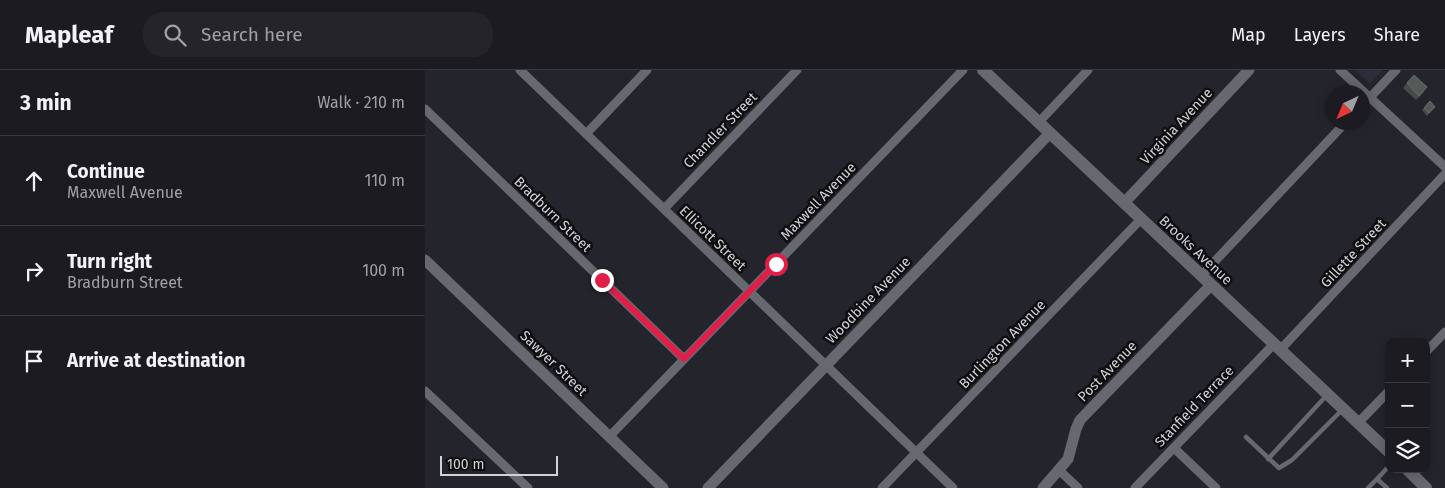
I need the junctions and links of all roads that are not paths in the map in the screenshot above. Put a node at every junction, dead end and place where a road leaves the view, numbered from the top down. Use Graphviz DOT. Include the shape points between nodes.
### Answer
graph roads {
  1 [pos="520,70"];
  2 [pos="647,70"];
  3 [pos="797,70"];
  4 [pos="963,70"];
  5 [pos="983,70"];
  6 [pos="1088,70"];
  7 [pos="1249,70"];
  8 [pos="1340,70"];
  9 [pos="1395,70"];
  10 [pos="1356,85"];
  11 [pos="1370,97"];
  12 [pos="1370,99"];
  13 [pos="425,109"];
  14 [pos="1039,122"];
  15 [pos="1338,130"];
  16 [pos="1050,133"];
  17 [pos="586,134"];
  18 [pos="1445,167"];
  19 [pos="1445,174"];
  20 [pos="1124,203"];
  21 [pos="663,209"];
  22 [pos="1141,219"];
  23 [pos="425,260"];
  24 [pos="1201,276"];
  25 [pos="1211,285"];
  26 [pos="749,292"];
  27 [pos="1445,332"];
  28 [pos="1277,347"];
  29 [pos="1430,348"];
  30 [pos="684,359"];
  31 [pos="826,366"];
  32 [pos="425,390"];
  33 [pos="1328,395"];
  34 [pos="1385,395"];
  35 [pos="1343,409"];
  36 [pos="1358,423"];
  37 [pos="609,437"];
  38 [pos="1246,437"];
  39 [pos="1174,448"];
  40 [pos="1385,448"];
  41 [pos="916,453"];
  42 [pos="1268,459"];
  43 [pos="1385,470"];
  44 [pos="1060,471"];
  45 [pos="1411,473"];
  46 [pos="1377,479"];
  47 [pos="528,488"];
  48 [pos="663,488"];
  49 [pos="708,488"];
  50 [pos="882,488"];
  51 [pos="953,488"];
  52 [pos="1043,488"];
  53 [pos="1078,488"];
  54 [pos="1135,488"];
  55 [pos="1216,488"];
  56 [pos="1368,488"];
  57 [pos="1387,488"];
  58 [pos="1426,488"];
  1 -- 17 [label="street, Ellicott Street"];
  2 -- 17 [label="street"];
  3 -- 21 [label="street, Chandler Street"];
  4 -- 26 [label="street, Maxwell Avenue"];
  5 -- 14 [label="main road, Brooks Avenue"];
  6 -- 14 [label="street"];
  7 -- 20 [label="street, Virginia Avenue"];
  8 -- 10 [label="street"];
  9 -- 11 [label="street"];
  12 -- 18 [label="street"];
  13 -- 30 [label="street, Bradburn Street"];
  14 -- 16 [label="main road, Brooks Avenue"];
  15 -- 24 [label="street"];
  16 -- 20 [label="main road, Brooks Avenue"];
  16 -- 31 [label="street, Woodbine Avenue"];
  17 -- 21 [label="street, Ellicott Street"];
  19 -- 28 [label="street, Gillette Street"];
  20 -- 22 [label="main road, Brooks Avenue"];
  21 -- 26 [label="street, Ellicott Street"];
  22 -- 24 [label="main road, Brooks Avenue"];
  22 -- 41 [label="street, Burlington Avenue"];
  23 -- 37 [label="street, Sawyer Street"];
  24 -- 25 [label="main road, Brooks Avenue"];
  25 -- 28 [label="main road, Brooks Avenue"];
  25 -- 44 [label="street, Post Avenue" via="1081,420 1075,429 1068,459"];
  26 -- 30 [label="street, Maxwell Avenue"];
  26 -- 31 [label="street, Ellicott Street"];
  27 -- 29 [label="street"];
  28 -- 33 [label="main road, Brooks Avenue"];
  28 -- 39 [label="street, Stanfield Terrace"];
  30 -- 37 [label="street, Maxwell Avenue"];
  31 -- 41 [label="street, Ellicott Street"];
  31 -- 49 [label="street, Woodbine Avenue"];
  32 -- 47 [label="street"];
  33 -- 35 [label="main road, Brooks Avenue"];
  33 -- 42 [label="lane"];
  34 -- 36 [label="street"];
  35 -- 36 [label="main road, Brooks Avenue"];
  35 -- 42 [label="lane" via="1292,460 1279,468"];
  36 -- 40 [label="main road, Brooks Avenue"];
  37 -- 48 [label="street, Sawyer Street"];
  38 -- 42 [label="lane"];
  39 -- 54 [label="street, Stanfield Terrace"];
  39 -- 55 [label="street"];
  41 -- 50 [label="street, Burlington Avenue"];
  41 -- 51 [label="street, Ellicott Street"];
  43 -- 46 [label="lane"];
  44 -- 52 [label="street, Post Avenue"];
  44 -- 53 [label="street"];
  45 -- 58 [label="main road"];
  46 -- 56 [label="lane"];
  46 -- 57 [label="lane"];
}
